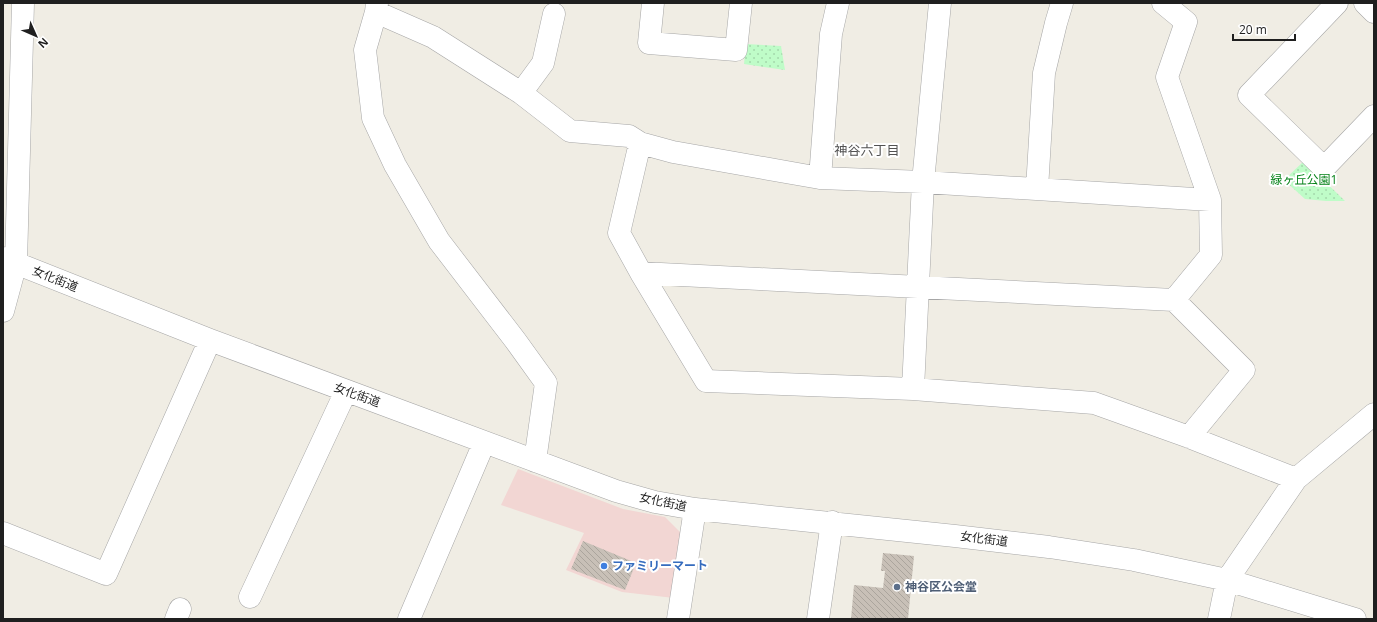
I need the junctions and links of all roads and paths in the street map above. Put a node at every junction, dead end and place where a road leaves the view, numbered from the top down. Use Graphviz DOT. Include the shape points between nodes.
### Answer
graph roads {
  1 [pos="653,3"];
  2 [pos="741,3"];
  3 [pos="838,3"];
  4 [pos="940,3"];
  5 [pos="1062,3"];
  6 [pos="1163,3"];
  7 [pos="1337,3"];
  8 [pos="1365,3"];
  9 [pos="21,4"];
  10 [pos="377,7"];
  11 [pos="1374,12"];
  12 [pos="554,14"];
  13 [pos="521,93"];
  14 [pos="1374,116"];
  15 [pos="11,120"];
  16 [pos="640,142"];
  17 [pos="820,178"];
  18 [pos="923,182"];
  19 [pos="1036,189"];
  20 [pos="1210,200"];
  21 [pos="9,260"];
  22 [pos="641,274"];
  23 [pos="918,287"];
  24 [pos="1174,300"];
  25 [pos="3,311"];
  26 [pos="210,340"];
  27 [pos="913,389"];
  28 [pos="346,391"];
  29 [pos="1374,414"];
  30 [pos="1190,437"];
  31 [pos="484,443"];
  32 [pos="535,461"];
  33 [pos="1296,479"];
  34 [pos="695,509"];
  35 [pos="832,522"];
  36 [pos="3,533"];
  37 [pos="1227,580"];
  38 [pos="250,597"];
  39 [pos="409,619"];
  40 [pos="678,619"];
  41 [pos="818,619"];
  42 [pos="1219,619"];
  43 [pos="1355,619"];
  1 -- 2 [label="street" via="649,43 736,50"];
  3 -- 17 [label="street" via="831,34"];
  4 -- 18 [label="street"];
  5 -- 19 [label="street" via="1044,73"];
  6 -- 20 [label="street" via="1186,22 1167,77"];
  7 -- 14 [label="street" via="1249,95 1324,168"];
  8 -- 11 [label="street"];
  9 -- 15 [label="street"];
  10 -- 13 [label="street" via="434,37"];
  10 -- 32 [label="street" via="364,50 373,118 395,165 439,241 546,383"];
  12 -- 13 [label="street" via="543,63"];
  13 -- 16 [label="street" via="570,131 629,136"];
  15 -- 21 [label="street"];
  16 -- 17 [label="street" via="673,152"];
  16 -- 22 [label="street" via="619,233"];
  17 -- 18 [label="street"];
  18 -- 19 [label="street"];
  18 -- 23 [label="street"];
  19 -- 20 [label="street"];
  20 -- 24 [label="street" via="1211,256"];
  21 -- 25 [label="street"];
  21 -- 26 [label="street, 女化街道"];
  22 -- 23 [label="street"];
  22 -- 27 [label="street" via="706,381"];
  23 -- 24 [label="street"];
  23 -- 27 [label="street"];
  24 -- 30 [label="street" via="1244,370"];
  26 -- 28 [label="street, 女化街道"];
  26 -- 36 [label="street" via="106,574"];
  27 -- 30 [label="street" via="1094,403"];
  28 -- 31 [label="street, 女化街道"];
  28 -- 38 [label="street"];
  29 -- 33 [label="street"];
  30 -- 33 [label="street"];
  31 -- 32 [label="street, 女化街道"];
  31 -- 39 [label="street"];
  32 -- 34 [label="street, 女化街道" via="616,491 655,502"];
  33 -- 37 [label="street"];
  34 -- 35 [label="street, 女化街道"];
  34 -- 40 [label="street"];
  35 -- 37 [label="street, 女化街道" via="1049,547 1134,560"];
  35 -- 41 [label="street"];
  37 -- 42 [label="street"];
  37 -- 43 [label="street, 女化街道"];
}
